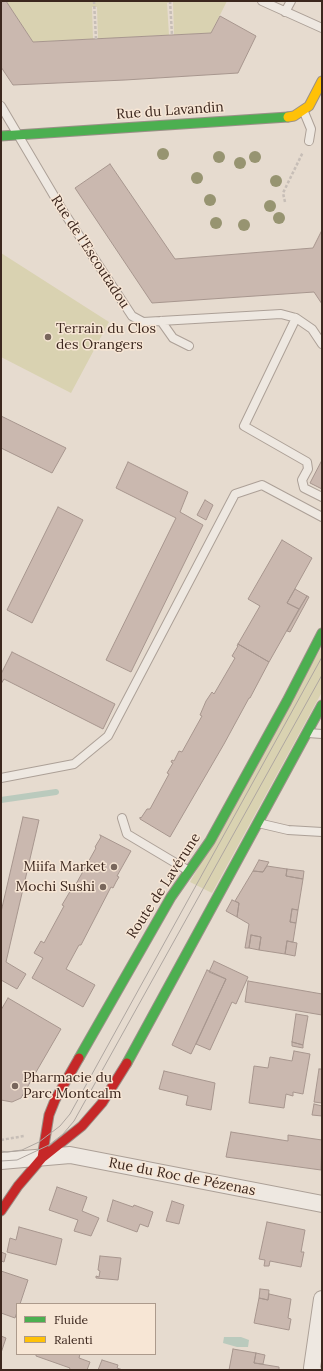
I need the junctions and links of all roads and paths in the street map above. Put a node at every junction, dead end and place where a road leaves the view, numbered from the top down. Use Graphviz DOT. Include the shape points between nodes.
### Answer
graph roads {
  1 [pos="94,1"];
  2 [pos="170,1"];
  3 [pos="262,1"];
  4 [pos="290,1"];
  5 [pos="285,12"];
  6 [pos="322,28"];
  7 [pos="172,35"];
  8 [pos="96,39"];
  9 [pos="322,81"];
  10 [pos="1,106"];
  11 [pos="304,111"];
  12 [pos="1,136"];
  13 [pos="20,136"];
  14 [pos="308,141"];
  15 [pos="285,202"];
  16 [pos="296,318"];
  17 [pos="161,321"];
  18 [pos="322,344"];
  19 [pos="189,346"];
  20 [pos="322,497"];
  21 [pos="322,517"];
  22 [pos="322,633"];
  23 [pos="322,705"];
  24 [pos="307,733"];
  25 [pos="322,734"];
  26 [pos="1,778"];
  27 [pos="122,818"];
  28 [pos="257,823"];
  29 [pos="322,832"];
  30 [pos="190,871"];
  31 [pos="42,1158"];
  32 [pos="1,1161"];
  33 [pos="322,1204"];
  34 [pos="1,1211"];
  35 [pos="322,1299"];
  36 [pos="313,1370"];
  1 -- 8 [label="path"];
  2 -- 7 [label="path"];
  3 -- 5 [label="lane"];
  4 -- 5 [label="lane"];
  5 -- 6 [label="lane"];
  9 -- 11 [label="street"];
  10 -- 13 [label="lane, Rue de l'Escoutadou"];
  11 -- 13 [label="street, Rue du Lavandin" via="281,118"];
  11 -- 14 [label="lane" via="311,129"];
  12 -- 13 [label="street, Rue du Lavandin"];
  13 -- 17 [label="lane, Rue de l'Escoutadou" via="44,180 132,316 143,322"];
  14 -- 15 [label="path" via="283,194"];
  16 -- 17 [label="lane, Rue de l'Escoutadou" via="281,314"];
  16 -- 18 [label="lane, Rue de l'Escoutadou" via="312,329"];
  16 -- 20 [label="lane" via="244,426 307,462 308,469 302,480 304,488"];
  17 -- 19 [label="lane" via="173,338"];
  21 -- 26 [label="lane" via="262,485 235,494 108,736 74,764"];
  22 -- 30 [label="street, Route de Lavérune" via="235,796"];
  23 -- 24 [label="street"];
  24 -- 25 [label="lane"];
  24 -- 28 [label="street"];
  27 -- 30 [label="lane" via="127,834"];
  28 -- 29 [label="lane" via="288,830"];
  28 -- 31 [label="street" via="218,899 106,1097 82,1126"];
  30 -- 31 [label="street, Route de Lavérune" via="146,940 55,1100 49,1115"];
  31 -- 32 [label="street, Rue du Roc de Pézenas"];
  31 -- 33 [label="street, Rue du Roc de Pézenas" via="70,1155"];
  31 -- 34 [label="street"];
  35 -- 36 [label="street"];
}
